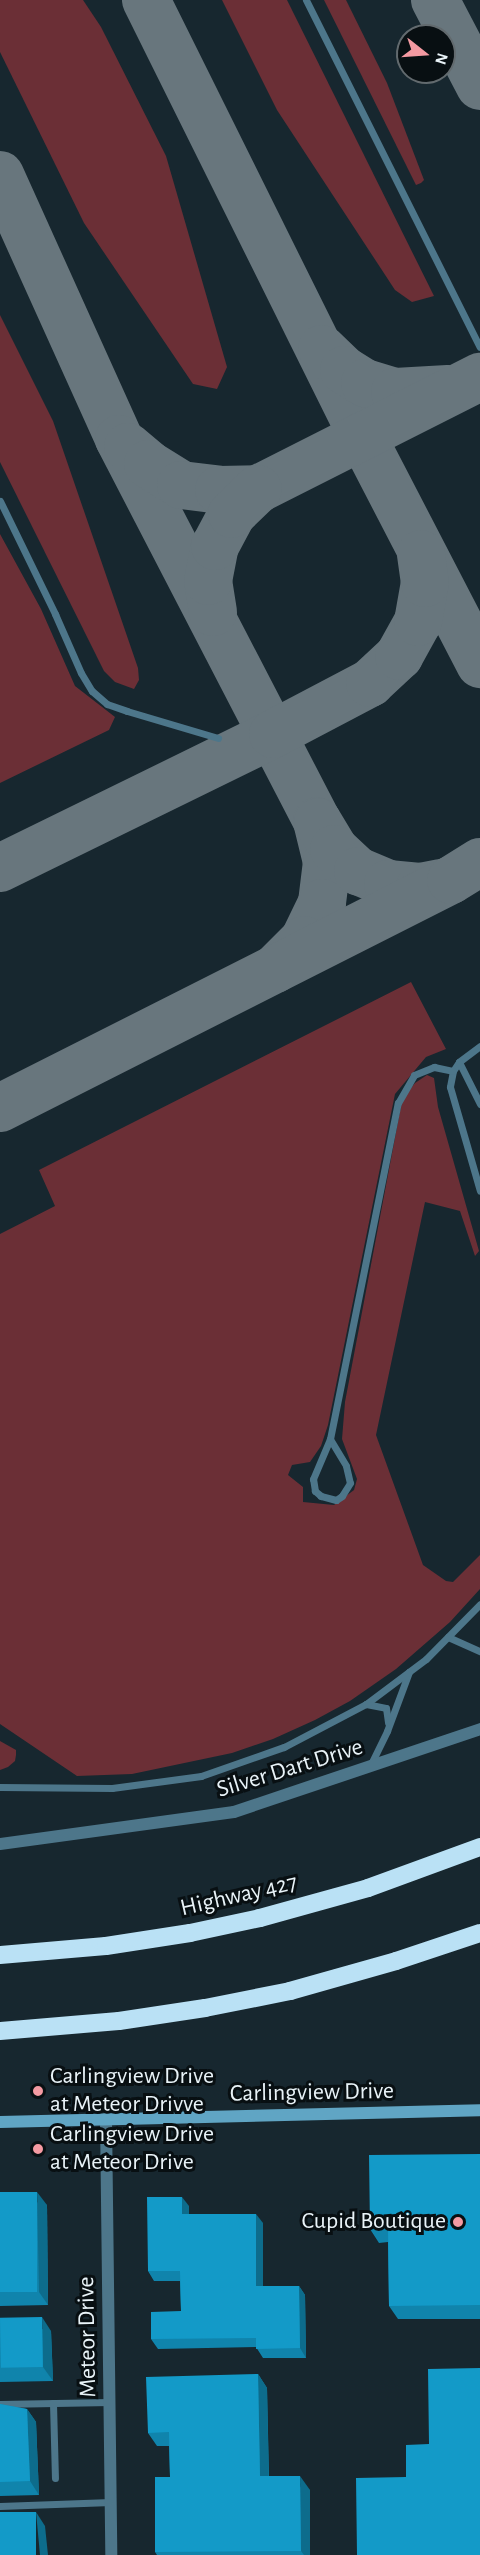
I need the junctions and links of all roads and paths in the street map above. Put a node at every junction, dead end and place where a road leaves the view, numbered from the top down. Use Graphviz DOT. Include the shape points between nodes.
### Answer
graph roads {
  1 [pos="306,0"];
  2 [pos="480,348"];
  3 [pos="0,501"];
  4 [pos="218,738"];
  5 [pos="480,1046"];
  6 [pos="459,1062"];
  7 [pos="453,1071"];
  8 [pos="480,1104"];
  9 [pos="480,1191"];
  10 [pos="330,1439"];
  11 [pos="480,1604"];
  12 [pos="448,1637"];
  13 [pos="480,1651"];
  14 [pos="409,1672"];
  15 [pos="366,1704"];
  16 [pos="480,1730"];
  17 [pos="387,1731"];
  18 [pos="370,1767"];
  19 [pos="0,1787"];
  20 [pos="0,1844"];
  21 [pos="480,1847"];
  22 [pos="480,1933"];
  23 [pos="0,1955"];
  24 [pos="0,2031"];
  25 [pos="480,2110"];
  26 [pos="106,2119"];
  27 [pos="0,2122"];
  28 [pos="110,2402"];
  29 [pos="53,2403"];
  30 [pos="0,2404"];
  31 [pos="55,2478"];
  32 [pos="111,2502"];
  33 [pos="0,2506"];
  34 [pos="111,2555"];
  1 -- 2 [label="lane"];
  3 -- 4 [label="lane" via="92,691 107,704"];
  5 -- 6 [label="lane"];
  6 -- 7 [label="lane"];
  6 -- 8 [label="lane"];
  7 -- 9 [label="lane" via="450,1087"];
  7 -- 10 [label="lane" via="435,1067 414,1075 398,1103"];
  10 -- 10 [label="lane" via="312,1485 321,1496 336,1500 350,1483 346,1466"];
  11 -- 12 [label="lane"];
  12 -- 13 [label="lane"];
  12 -- 14 [label="lane"];
  14 -- 15 [label="lane"];
  14 -- 17 [label="lane"];
  15 -- 17 [label="lane" via="386,1708"];
  15 -- 19 [label="lane" via="284,1747 201,1776 112,1788"];
  16 -- 18 [label="street, Silver Dart Drive"];
  17 -- 18 [label="lane"];
  18 -- 20 [label="street, Silver Dart Drive" via="234,1812"];
  21 -- 23 [label="highway, Highway 427" via="368,1888 260,1918 106,1946"];
  22 -- 24 [label="highway" via="290,1991 119,2021"];
  25 -- 26 [label="main road, Carlingview Drive"];
  26 -- 27 [label="main road, Carlingview Drive"];
  26 -- 28 [label="street, Meteor Drive"];
  28 -- 29 [label="lane"];
  28 -- 32 [label="street, Meteor Drive"];
  29 -- 30 [label="lane"];
  29 -- 31 [label="lane"];
  32 -- 33 [label="lane"];
  32 -- 34 [label="street, Meteor Drive"];
}
